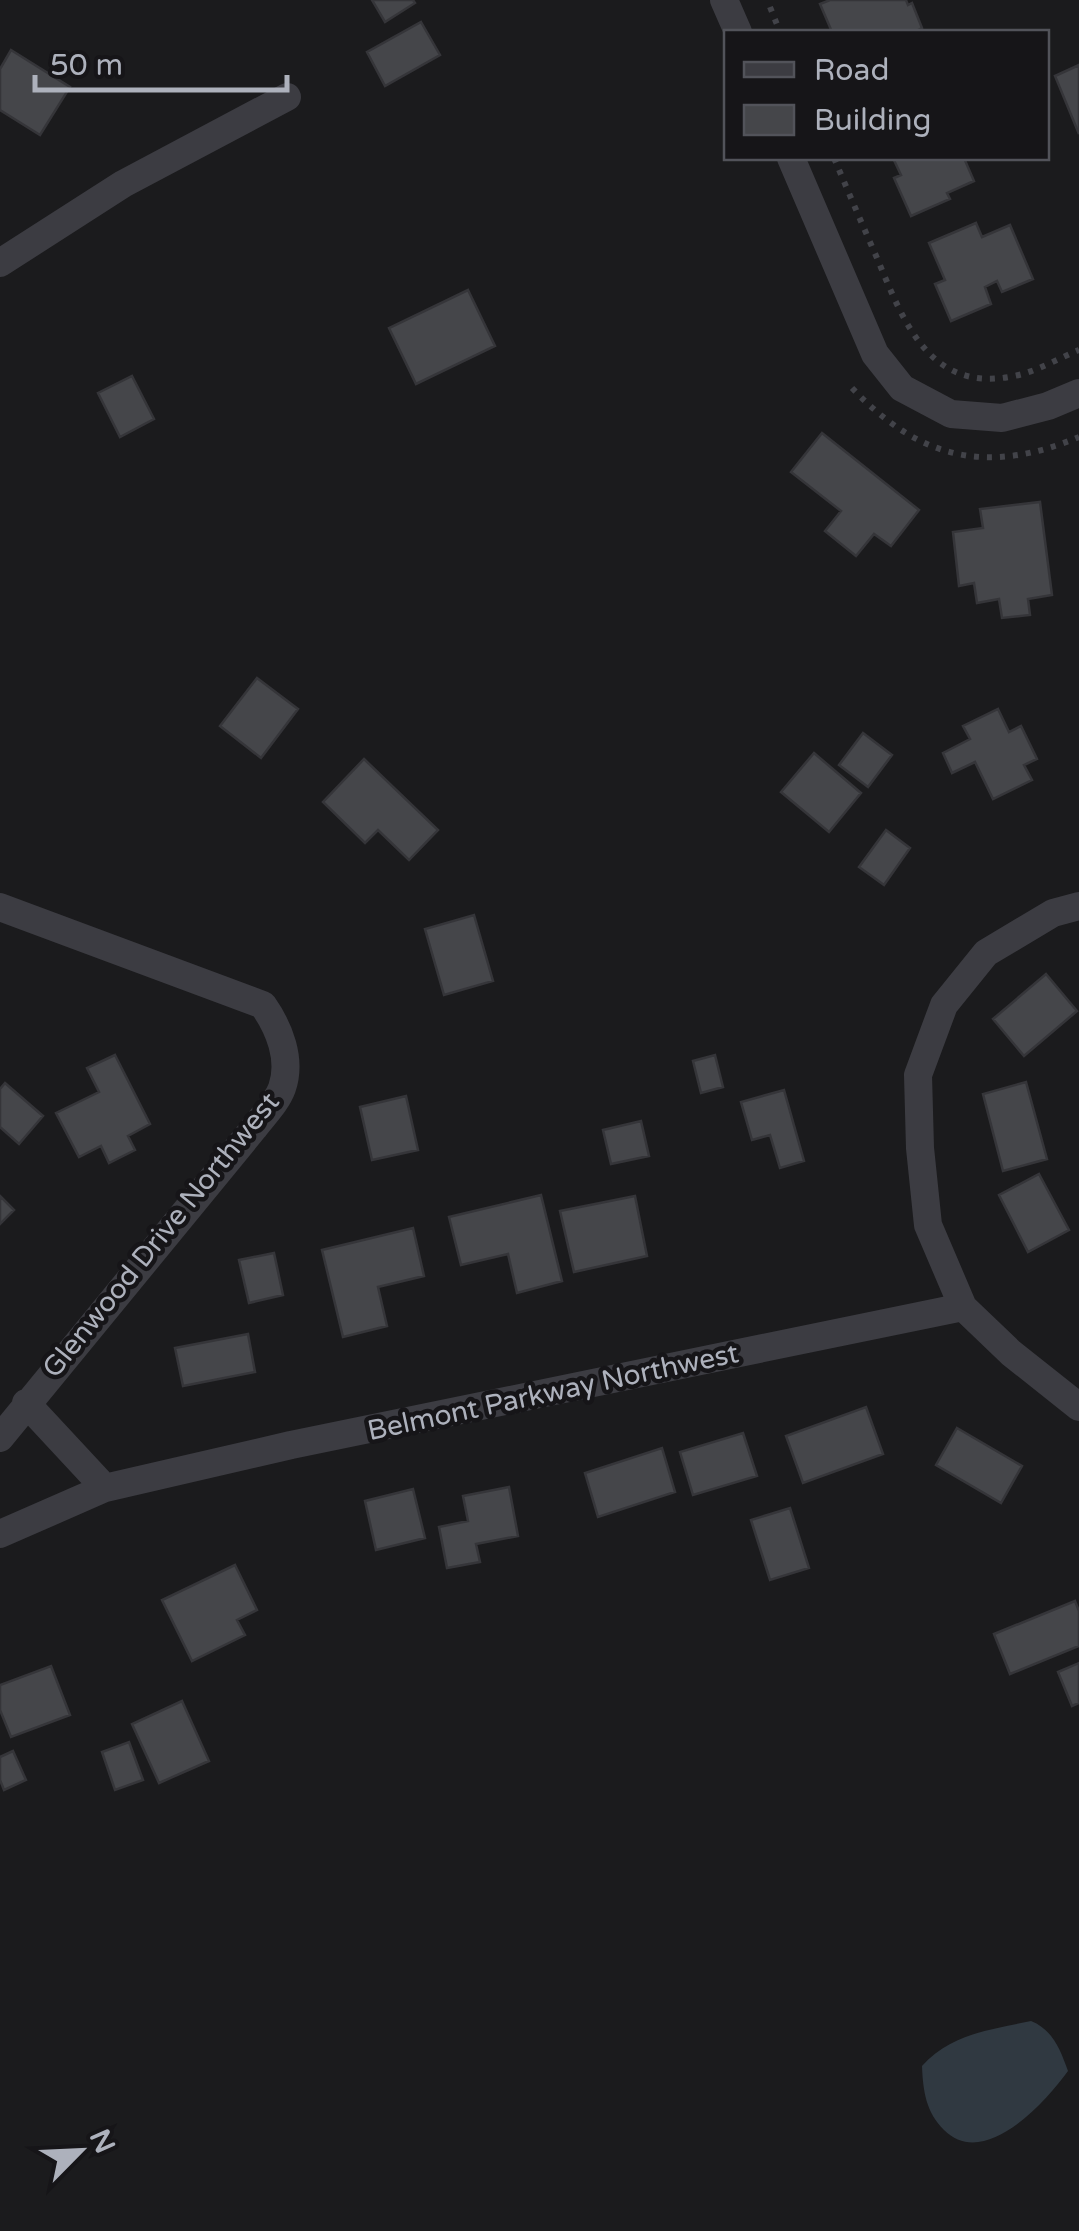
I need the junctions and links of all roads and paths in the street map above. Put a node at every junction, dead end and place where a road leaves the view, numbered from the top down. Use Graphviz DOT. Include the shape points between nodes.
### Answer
graph roads {
  1 [pos="724,0"];
  2 [pos="770,8"];
  3 [pos="737,30"];
  4 [pos="779,30"];
  5 [pos="287,97"];
  6 [pos="792,160"];
  7 [pos="835,160"];
  8 [pos="0,263"];
  9 [pos="1079,350"];
  10 [pos="1079,393"];
  11 [pos="1079,906"];
  12 [pos="0,907"];
  13 [pos="963,1307"];
  14 [pos="26,1403"];
  15 [pos="1079,1407"];
  16 [pos="0,1438"];
  17 [pos="105,1488"];
  18 [pos="0,1534"];
  1 -- 3 [label="street"];
  2 -- 4 [label="path"];
  5 -- 8 [label="street" via="122,184"];
  6 -- 10 [label="street" via="875,354 902,388 951,414 1002,418"];
  7 -- 9 [label="path" via="903,319 924,351 970,376 1014,376"];
  11 -- 13 [label="street" via="1054,913 986,954 944,1005 918,1075 928,1225"];
  12 -- 14 [label="street, Glenwood Drive Northwest" via="262,1005 279,1028 285,1061 282,1088 254,1128"];
  13 -- 15 [label="street"];
  13 -- 17 [label="street, Belmont Parkway Northwest"];
  14 -- 16 [label="street, Glenwood Drive Northwest"];
  14 -- 17 [label="street"];
  17 -- 18 [label="street, Belmont Parkway Northwest"];
}
